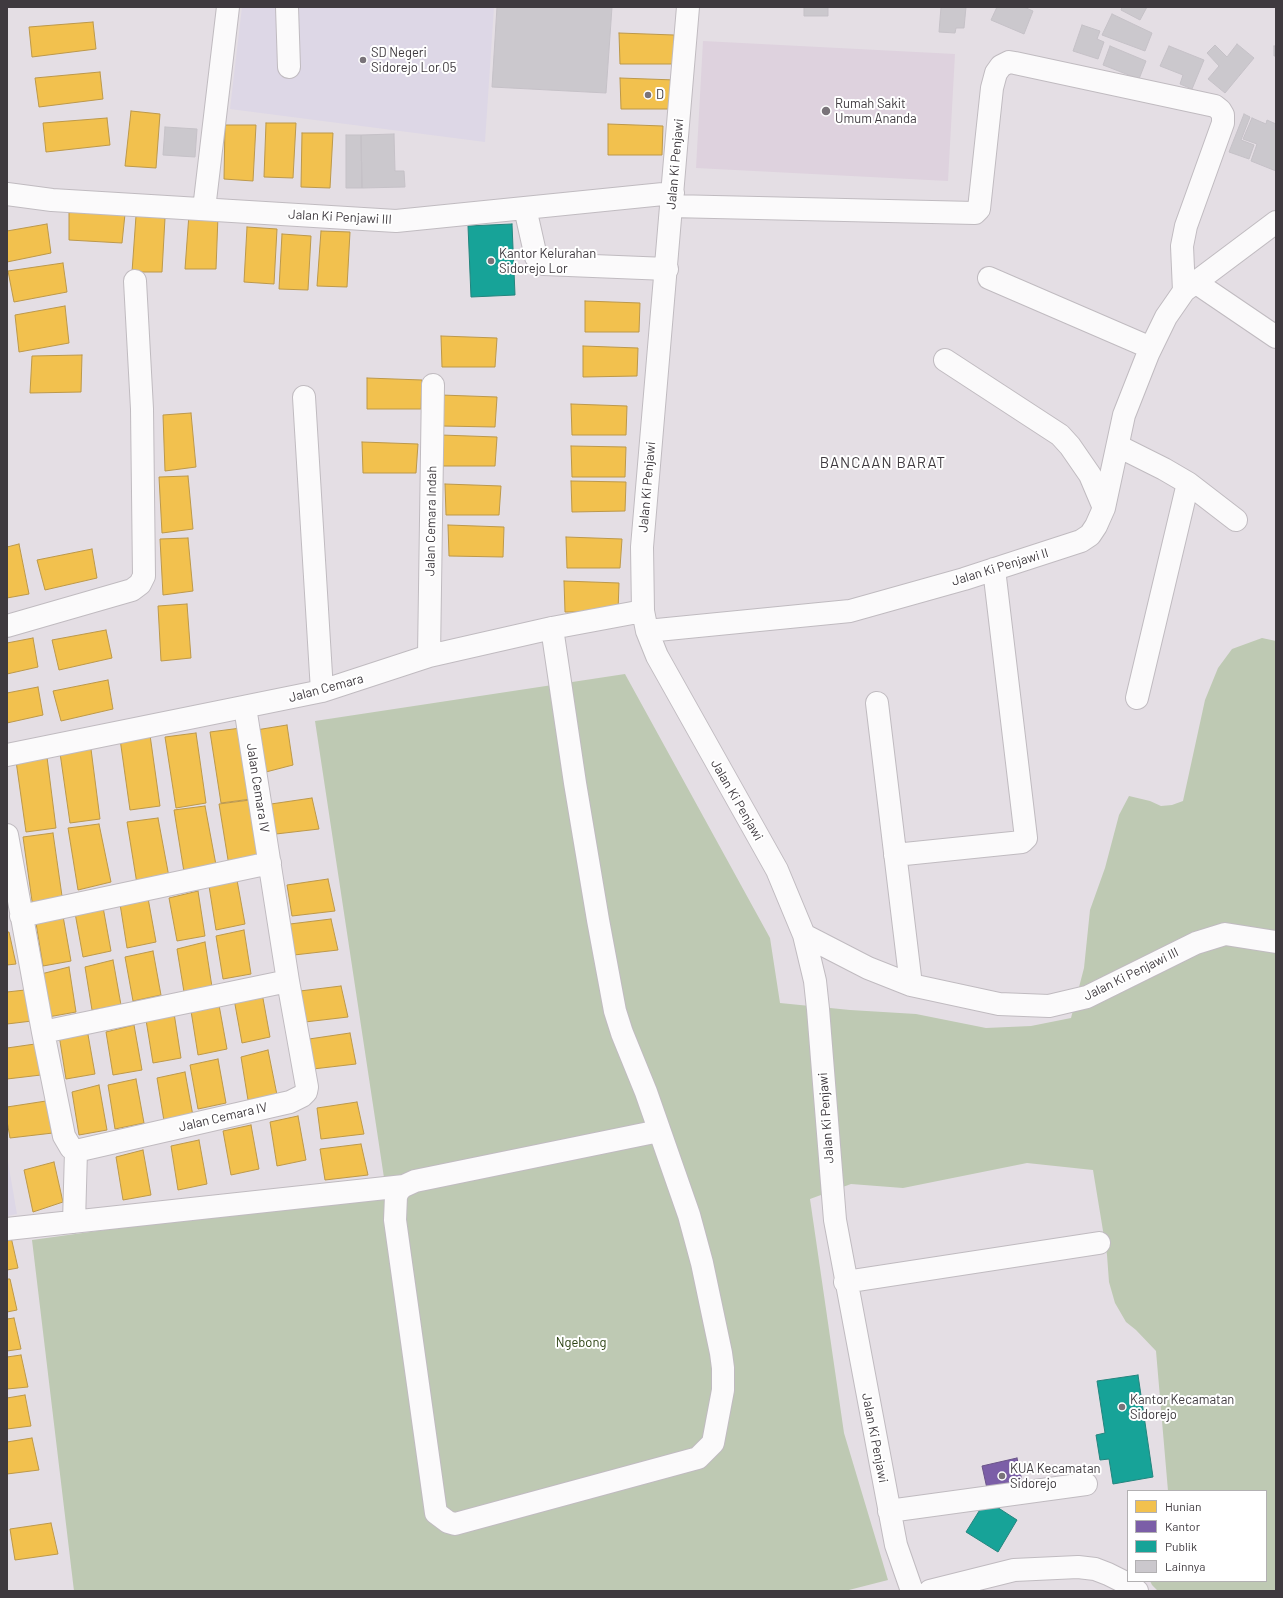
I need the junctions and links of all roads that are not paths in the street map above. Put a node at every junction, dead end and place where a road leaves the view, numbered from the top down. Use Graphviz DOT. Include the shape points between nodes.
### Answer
graph roads {
  1 [pos="228,7"];
  2 [pos="287,7"];
  3 [pos="688,7"];
  4 [pos="289,67"];
  5 [pos="7,194"];
  6 [pos="672,200"];
  7 [pos="524,208"];
  8 [pos="204,209"];
  9 [pos="1276,222"];
  10 [pos="667,269"];
  11 [pos="989,278"];
  12 [pos="135,281"];
  13 [pos="1190,287"];
  14 [pos="1276,337"];
  15 [pos="1151,348"];
  16 [pos="945,360"];
  17 [pos="433,385"];
  18 [pos="304,398"];
  19 [pos="1118,446"];
  20 [pos="1188,484"];
  21 [pos="1104,508"];
  22 [pos="1236,520"];
  23 [pos="994,569"];
  24 [pos="645,621"];
  25 [pos="7,626"];
  26 [pos="552,628"];
  27 [pos="429,656"];
  28 [pos="322,691"];
  29 [pos="1136,698"];
  30 [pos="877,703"];
  31 [pos="245,707"];
  32 [pos="7,755"];
  33 [pos="7,835"];
  34 [pos="895,854"];
  35 [pos="270,863"];
  36 [pos="21,916"];
  37 [pos="804,935"];
  38 [pos="1276,942"];
  39 [pos="288,981"];
  40 [pos="911,985"];
  41 [pos="43,1032"];
  42 [pos="659,1131"];
  43 [pos="76,1151"];
  44 [pos="404,1186"];
  45 [pos="74,1222"];
  46 [pos="7,1230"];
  47 [pos="1099,1242"];
  48 [pos="845,1282"];
  49 [pos="1086,1484"];
  50 [pos="889,1511"];
  51 [pos="1133,1586"];
  52 [pos="912,1591"];
  53 [pos="930,1591"];
  1 -- 8 [label="street"];
  2 -- 4 [label="street"];
  3 -- 6 [label="street, Jalan Ki Penjawi"];
  5 -- 8 [label="street, Jalan Ki Penjawi III" via="52,200"];
  6 -- 7 [label="street, Jalan Ki Penjawi III"];
  6 -- 10 [label="street, Jalan Ki Penjawi"];
  6 -- 13 [label="street, Jalan Ki Penjawi III" via="975,213 979,209 992,88 1001,66 1009,62 1015,63 1215,106 1220,110 1223,115 1222,123 1186,226 1182,246"];
  7 -- 8 [label="street, Jalan Ki Penjawi III" via="396,221"];
  7 -- 10 [label="street" via="536,257 544,264"];
  9 -- 13 [label="street, Jalan Ki Penjawi II"];
  10 -- 24 [label="street, Jalan Ki Penjawi" via="642,547"];
  11 -- 15 [label="street"];
  12 -- 25 [label="street" via="142,409 144,576 140,584 132,590"];
  13 -- 14 [label="street"];
  13 -- 15 [label="street, Jalan Ki Penjawi II" via="1166,317"];
  15 -- 19 [label="street, Jalan Ki Penjawi II" via="1124,415"];
  16 -- 21 [label="street" via="1060,435 1090,475"];
  17 -- 27 [label="street, Jalan Cemara Indah"];
  18 -- 28 [label="street"];
  19 -- 20 [label="street"];
  19 -- 21 [label="street, Jalan Ki Penjawi II"];
  20 -- 22 [label="street"];
  20 -- 29 [label="street"];
  21 -- 23 [label="street, Jalan Ki Penjawi II" via="1090,535 1081,541"];
  23 -- 24 [label="street, Jalan Ki Penjawi II" via="850,611"];
  23 -- 34 [label="street" via="1026,838 1022,842"];
  24 -- 26 [label="street, Jalan Cemara"];
  24 -- 37 [label="street, Jalan Ki Penjawi" via="657,656 776,870"];
  26 -- 27 [label="street, Jalan Cemara"];
  26 -- 42 [label="street" via="575,783 615,1011"];
  27 -- 28 [label="street, Jalan Cemara"];
  28 -- 31 [label="street, Jalan Cemara"];
  30 -- 34 [label="street"];
  31 -- 32 [label="street, Jalan Cemara"];
  31 -- 35 [label="street, Jalan Cemara IV"];
  33 -- 36 [label="street"];
  34 -- 40 [label="street"];
  35 -- 36 [label="street"];
  35 -- 39 [label="street, Jalan Cemara IV"];
  36 -- 41 [label="street"];
  37 -- 40 [label="street, Jalan Ki Penjawi III" via="868,968"];
  37 -- 48 [label="street, Jalan Ki Penjawi" via="815,981 835,1220"];
  38 -- 40 [label="street, Jalan Ki Penjawi III" via="1225,934 1196,943 1087,997 1049,1006 999,1004"];
  39 -- 41 [label="street"];
  39 -- 43 [label="street, Jalan Cemara IV" via="307,1087 302,1096 290,1102"];
  41 -- 43 [label="street" via="64,1136 71,1148"];
  42 -- 44 [label="street" via="415,1181"];
  42 -- 44 [label="street" via="690,1216 721,1353 723,1390 713,1443 698,1458 455,1524 436,1513 395,1220 396,1196"];
  43 -- 45 [label="street"];
  44 -- 45 [label="street"];
  45 -- 46 [label="street"];
  47 -- 48 [label="street"];
  48 -- 50 [label="street, Jalan Ki Penjawi"];
  49 -- 50 [label="street"];
  50 -- 52 [label="street, Jalan Ki Penjawi" via="896,1546"];
  51 -- 53 [label="street" via="1095,1569 1078,1567 1014,1570"];
}
